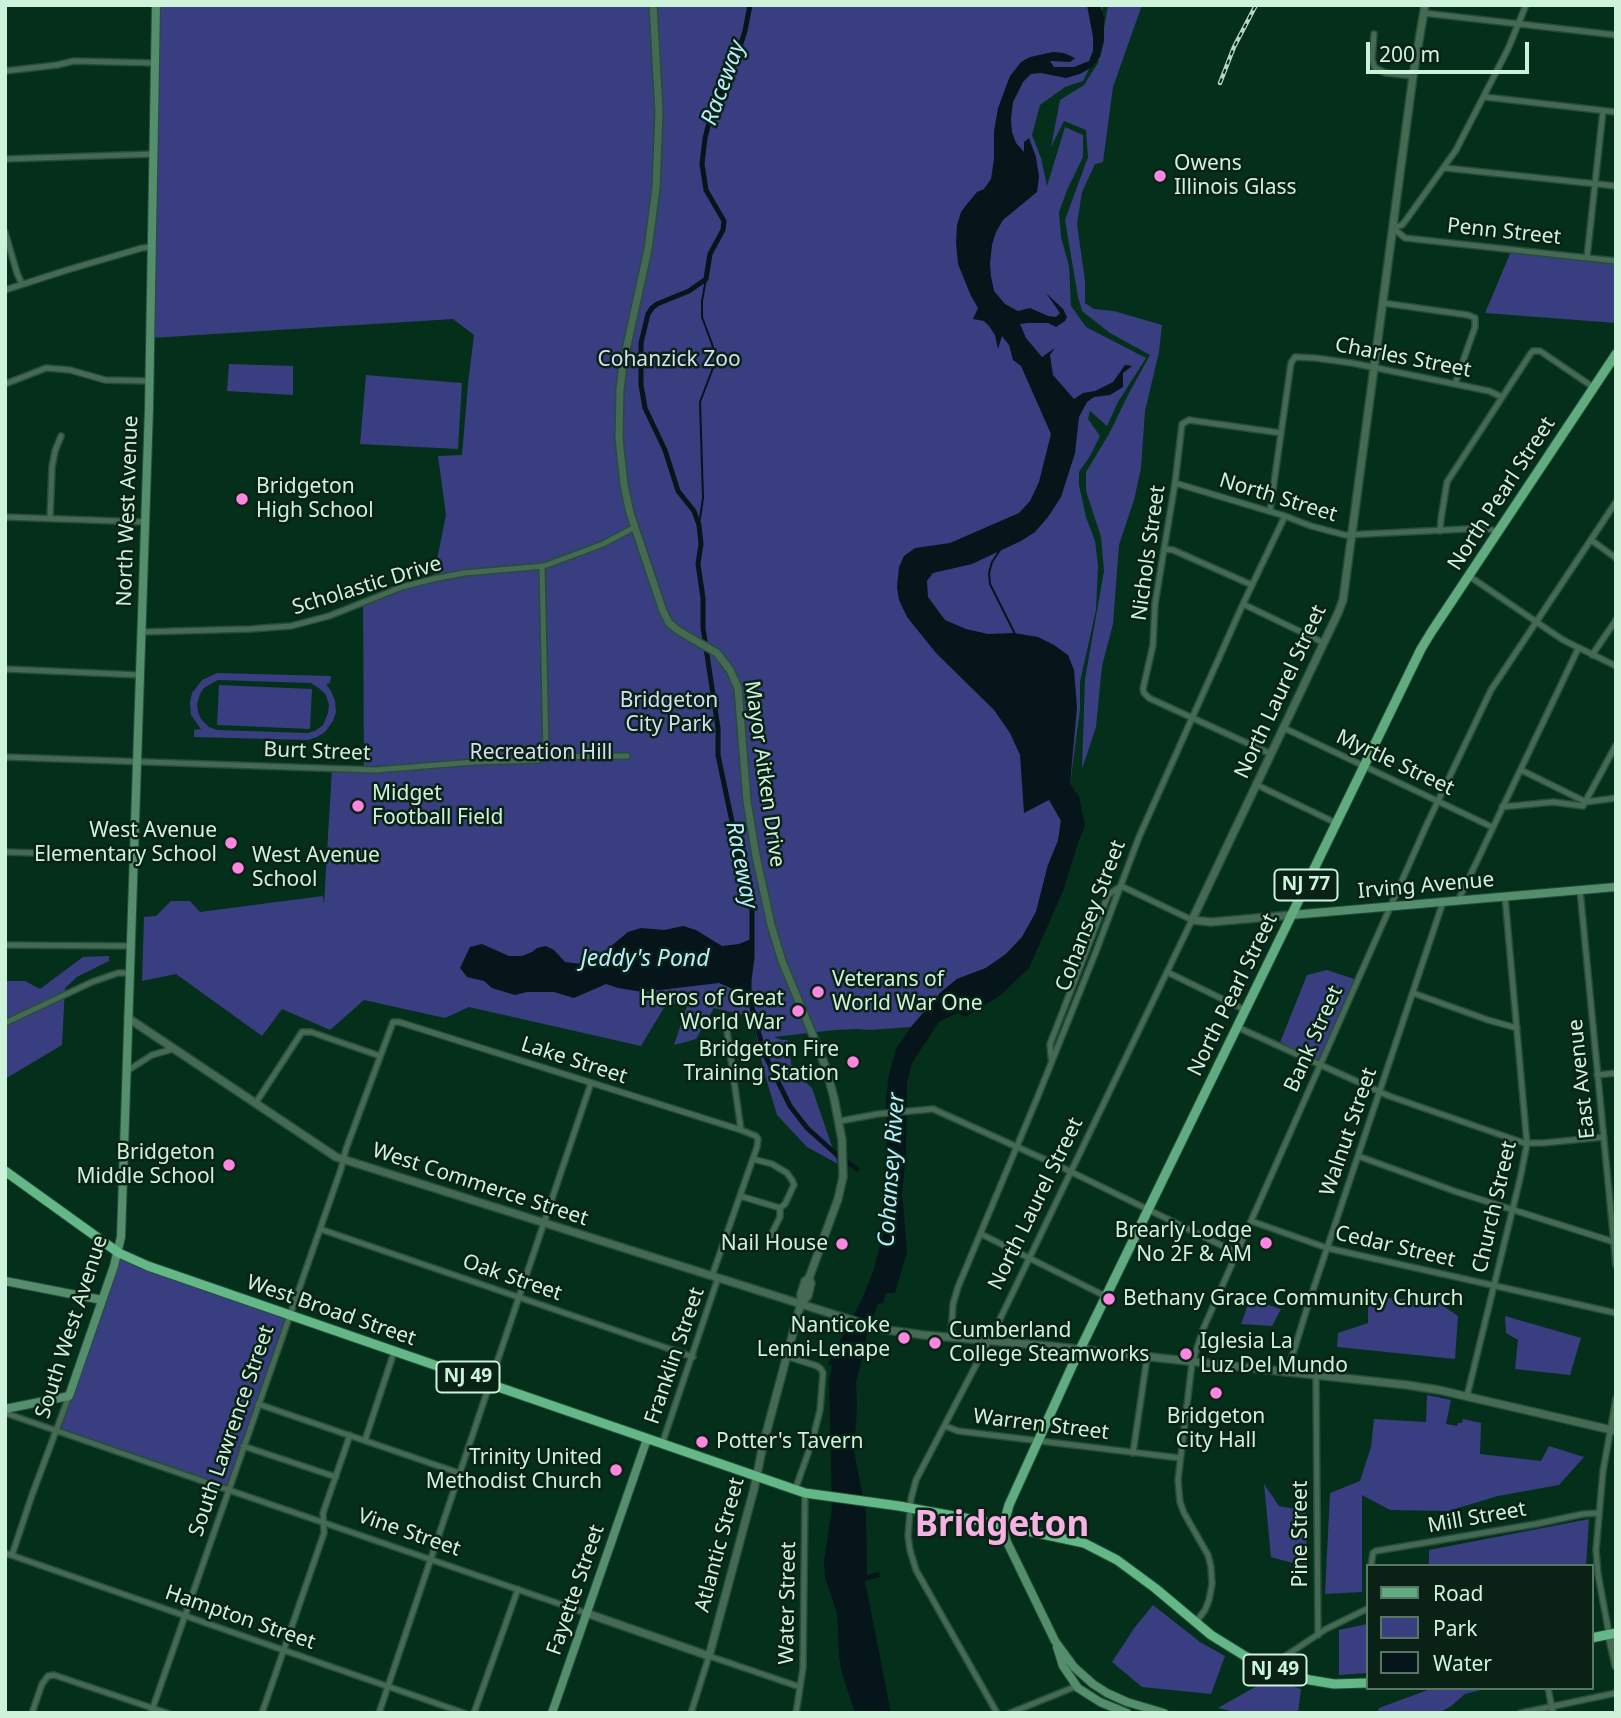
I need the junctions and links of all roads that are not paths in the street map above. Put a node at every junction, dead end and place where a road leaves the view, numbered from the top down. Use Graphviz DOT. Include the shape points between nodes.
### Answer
graph roads {
  1 [pos="156,5"];
  2 [pos="653,5"];
  3 [pos="1526,5"];
  4 [pos="1424,9"];
  5 [pos="1519,25"];
  6 [pos="1374,34"];
  7 [pos="1616,35"];
  8 [pos="155,63"];
  9 [pos="5,71"];
  10 [pos="1413,76"];
  11 [pos="1485,97"];
  12 [pos="1603,111"];
  13 [pos="1616,112"];
  14 [pos="154,154"];
  15 [pos="5,159"];
  16 [pos="1445,168"];
  17 [pos="1595,183"];
  18 [pos="1616,186"];
  19 [pos="1393,228"];
  20 [pos="5,232"];
  21 [pos="152,247"];
  22 [pos="1587,257"];
  23 [pos="1616,261"];
  24 [pos="22,284"];
  25 [pos="5,290"];
  26 [pos="1383,303"];
  27 [pos="1616,354"];
  28 [pos="1373,368"];
  29 [pos="149,382"];
  30 [pos="5,384"];
  31 [pos="1455,384"];
  32 [pos="1593,387"];
  33 [pos="1502,397"];
  34 [pos="1281,433"];
  35 [pos="61,436"];
  36 [pos="1175,482"];
  37 [pos="1616,502"];
  38 [pos="1270,511"];
  39 [pos="1285,516"];
  40 [pos="5,517"];
  41 [pos="50,519"];
  42 [pos="145,522"];
  43 [pos="635,527"];
  44 [pos="1440,531"];
  45 [pos="1498,532"];
  46 [pos="1351,534"];
  47 [pos="1591,540"];
  48 [pos="1164,549"];
  49 [pos="1616,558"];
  50 [pos="542,566"];
  51 [pos="1469,576"];
  52 [pos="1252,585"];
  53 [pos="1243,604"];
  54 [pos="1616,620"];
  55 [pos="1537,621"];
  56 [pos="141,632"];
  57 [pos="1324,643"];
  58 [pos="1578,649"];
  59 [pos="1592,655"];
  60 [pos="1616,666"];
  61 [pos="5,669"];
  62 [pos="139,675"];
  63 [pos="1192,718"];
  64 [pos="1284,728"];
  65 [pos="1616,745"];
  66 [pos="1271,754"];
  67 [pos="627,756"];
  68 [pos="5,757"];
  69 [pos="544,757"];
  70 [pos="136,761"];
  71 [pos="1364,766"];
  72 [pos="1521,770"];
  73 [pos="1257,785"];
  74 [pos="1616,798"];
  75 [pos="1438,801"];
  76 [pos="1586,802"];
  77 [pos="1502,807"];
  78 [pos="1336,823"];
  79 [pos="1492,827"];
  80 [pos="5,852"];
  81 [pos="134,856"];
  82 [pos="1121,886"];
  83 [pos="1616,887"];
  84 [pos="1580,890"];
  85 [pos="1505,897"];
  86 [pos="1458,901"];
  87 [pos="1443,902"];
  88 [pos="1389,907"];
  89 [pos="1291,915"];
  90 [pos="1192,920"];
  91 [pos="5,945"];
  92 [pos="131,946"];
  93 [pos="130,972"];
  94 [pos="1167,972"];
  95 [pos="1413,993"];
  96 [pos="1245,1010"];
  97 [pos="128,1018"];
  98 [pos="398,1021"];
  99 [pos="5,1023"];
  100 [pos="1237,1027"];
  101 [pos="1517,1028"];
  102 [pos="727,1031"];
  103 [pos="173,1049"];
  104 [pos="380,1056"];
  105 [pos="1320,1065"];
  106 [pos="127,1071"];
  107 [pos="1616,1073"];
  108 [pos="1597,1074"];
  109 [pos="591,1083"];
  110 [pos="1380,1092"];
  111 [pos="255,1104"];
  112 [pos="840,1121"];
  113 [pos="741,1130"];
  114 [pos="1604,1137"];
  115 [pos="1527,1144"];
  116 [pos="1017,1148"];
  117 [pos="1358,1156"];
  118 [pos="753,1159"];
  119 [pos="344,1160"];
  120 [pos="5,1171"];
  121 [pos="1071,1172"];
  122 [pos="740,1196"];
  123 [pos="780,1208"];
  124 [pos="1148,1210"];
  125 [pos="1513,1210"];
  126 [pos="1251,1221"];
  127 [pos="543,1223"];
  128 [pos="320,1229"];
  129 [pos="981,1234"];
  130 [pos="769,1239"];
  131 [pos="1614,1242"];
  132 [pos="1327,1248"];
  133 [pos="119,1252"];
  134 [pos="1237,1253"];
  135 [pos="1029,1259"];
  136 [pos="1616,1265"];
  137 [pos="715,1277"];
  138 [pos="5,1281"];
  139 [pos="1493,1286"];
  140 [pos="519,1297"];
  141 [pos="1105,1297"];
  142 [pos="102,1300"];
  143 [pos="801,1303"];
  144 [pos="1616,1313"];
  145 [pos="289,1315"];
  146 [pos="951,1337"];
  147 [pos="989,1340"];
  148 [pos="1080,1350"];
  149 [pos="394,1352"];
  150 [pos="786,1356"];
  151 [pos="693,1357"];
  152 [pos="1147,1358"];
  153 [pos="1192,1363"];
  154 [pos="1287,1373"];
  155 [pos="1316,1376"];
  156 [pos="489,1384"];
  157 [pos="69,1396"];
  158 [pos="1467,1396"];
  159 [pos="1616,1399"];
  160 [pos="258,1404"];
  161 [pos="5,1411"];
  162 [pos="945,1426"];
  163 [pos="56,1430"];
  164 [pos="1613,1430"];
  165 [pos="350,1436"];
  166 [pos="647,1439"];
  167 [pos="365,1440"];
  168 [pos="1038,1441"];
  169 [pos="662,1444"];
  170 [pos="243,1446"];
  171 [pos="1133,1453"];
  172 [pos="1180,1458"];
  173 [pos="459,1473"];
  174 [pos="336,1476"];
  175 [pos="756,1476"];
  176 [pos="228,1490"];
  177 [pos="795,1490"];
  178 [pos="805,1493"];
  179 [pos="910,1508"];
  180 [pos="1599,1513"];
  181 [pos="323,1522"];
  182 [pos="1003,1527"];
  183 [pos="8,1554"];
  184 [pos="431,1559"];
  185 [pos="1371,1564"];
  186 [pos="518,1589"];
  187 [pos="1366,1610"];
  188 [pos="586,1613"];
  189 [pos="185,1616"];
  190 [pos="1196,1622"];
  191 [pos="1318,1634"];
  192 [pos="1613,1634"];
  193 [pos="1593,1638"];
  194 [pos="1055,1641"];
  195 [pos="284,1650"];
  196 [pos="709,1656"];
  197 [pos="1616,1666"];
  198 [pos="1074,1667"];
  199 [pos="1271,1669"];
  200 [pos="1366,1683"];
  201 [pos="1077,1686"];
  202 [pos="1097,1686"];
  203 [pos="388,1687"];
  204 [pos="800,1687"];
  205 [pos="1548,1690"];
  206 [pos="1616,1693"];
  207 [pos="152,1710"];
  208 [pos="1552,1710"];
  209 [pos="32,1713"];
  210 [pos="167,1713"];
  211 [pos="262,1713"];
  212 [pos="380,1713"];
  213 [pos="464,1713"];
  214 [pos="474,1713"];
  215 [pos="552,1713"];
  216 [pos="691,1713"];
  217 [pos="796,1713"];
  218 [pos="997,1713"];
  219 [pos="1010,1713"];
  220 [pos="1127,1713"];
  221 [pos="1164,1713"];
  222 [pos="1521,1713"];
  1 -- 8 [label="main road, North West Avenue"];
  2 -- 43 [label="street, Mayor Aitken Drive" via="659,112 656,188 625,350 619,417 624,485"];
  3 -- 5 [label="street"];
  4 -- 5 [label="street"];
  4 -- 10 [label="street, North Laurel Street"];
  5 -- 7 [label="street"];
  5 -- 11 [label="street"];
  6 -- 10 [label="street" via="1375,68"];
  8 -- 9 [label="street" via="74,61"];
  8 -- 14 [label="main road, North West Avenue"];
  10 -- 19 [label="street, North Laurel Street"];
  11 -- 12 [label="street"];
  11 -- 16 [label="street"];
  12 -- 13 [label="street"];
  12 -- 17 [label="street"];
  14 -- 15 [label="street"];
  14 -- 21 [label="main road, North West Avenue"];
  16 -- 17 [label="street"];
  16 -- 19 [label="street" via="1402,225"];
  17 -- 18 [label="street"];
  17 -- 22 [label="street"];
  19 -- 22 [label="street, Penn Street" via="1405,238"];
  19 -- 26 [label="street, North Laurel Street"];
  20 -- 24 [label="street"];
  21 -- 24 [label="street"];
  21 -- 29 [label="main road, North West Avenue"];
  22 -- 23 [label="street, Penn Street"];
  24 -- 25 [label="street"];
  26 -- 28 [label="street, North Laurel Street"];
  26 -- 31 [label="street" via="1475,318"];
  27 -- 32 [label="main road, North Pearl Street / NJ 77"];
  28 -- 31 [label="street, Charles Street"];
  28 -- 34 [label="street, Charles Street" via="1296,357 1291,363"];
  28 -- 46 [label="street, North Laurel Street"];
  29 -- 30 [label="street" via="105,380 46,368"];
  29 -- 42 [label="main road, North West Avenue"];
  31 -- 33 [label="street, Charles Street"];
  32 -- 33 [label="street" via="1540,351 1533,351"];
  32 -- 45 [label="main road, North Pearl Street / NJ 77"];
  33 -- 44 [label="street" via="1447,482"];
  34 -- 36 [label="street, Nichols Street" via="1184,421"];
  34 -- 38 [label="street"];
  35 -- 41 [label="street" via="53,460"];
  36 -- 38 [label="street, North Street"];
  36 -- 48 [label="street, Nichols Street"];
  37 -- 47 [label="street, Bank Street"];
  38 -- 39 [label="street, North Street"];
  39 -- 46 [label="street, North Street"];
  39 -- 52 [label="street, Cohansey Street"];
  40 -- 41 [label="street"];
  41 -- 42 [label="street"];
  42 -- 56 [label="main road, North West Avenue"];
  43 -- 50 [label="street, Scholastic Drive"];
  43 -- 112 [label="street, Mayor Aitken Drive" via="669,623 717,653 738,688 747,801 771,925 826,1068"];
  44 -- 45 [label="street, North Street" via="1486,528"];
  44 -- 46 [label="street, North Street"];
  45 -- 51 [label="main road, North Pearl Street / NJ 77"];
  46 -- 57 [label="street, North Laurel Street" via="1341,606"];
  47 -- 49 [label="street"];
  47 -- 55 [label="street, Bank Street"];
  48 -- 52 [label="street"];
  48 -- 63 [label="street, Nichols Street" via="1143,689 1147,696"];
  50 -- 56 [label="street, Scholastic Drive" via="433,579 291,626"];
  50 -- 69 [label="street"];
  51 -- 55 [label="street"];
  51 -- 71 [label="main road, North Pearl Street / NJ 77" via="1427,640"];
  52 -- 53 [label="street, Cohansey Street"];
  53 -- 57 [label="street"];
  53 -- 63 [label="street, Cohansey Street"];
  54 -- 59 [label="street"];
  55 -- 58 [label="street"];
  55 -- 75 [label="street, Bank Street" via="1491,690"];
  56 -- 62 [label="main road, North West Avenue"];
  57 -- 64 [label="street, North Laurel Street"];
  58 -- 59 [label="street"];
  58 -- 72 [label="street"];
  59 -- 60 [label="street"];
  61 -- 62 [label="street"];
  62 -- 70 [label="main road, North West Avenue"];
  63 -- 66 [label="street"];
  63 -- 82 [label="street, Cohansey Street"];
  64 -- 66 [label="street, North Laurel Street"];
  64 -- 71 [label="street, Myrtle Street"];
  65 -- 76 [label="street"];
  66 -- 73 [label="street, North Laurel Street"];
  67 -- 69 [label="street, Burt Street"];
  68 -- 70 [label="street, Burt Street"];
  69 -- 70 [label="street, Burt Street" via="375,770"];
  70 -- 81 [label="main road, North West Avenue"];
  71 -- 75 [label="street, Myrtle Street"];
  71 -- 78 [label="main road, North Pearl Street / NJ 77"];
  72 -- 76 [label="street"];
  72 -- 77 [label="street"];
  73 -- 78 [label="street"];
  73 -- 90 [label="street, North Laurel Street"];
  74 -- 76 [label="street"];
  75 -- 79 [label="street, Myrtle Street"];
  75 -- 88 [label="street, Bank Street"];
  76 -- 77 [label="street" via="1583,806 1553,802"];
  77 -- 79 [label="street"];
  78 -- 89 [label="main road, North Pearl Street / NJ 77"];
  79 -- 86 [label="street"];
  80 -- 81 [label="street"];
  81 -- 92 [label="main road, North West Avenue"];
  82 -- 90 [label="street, Irving Avenue"];
  82 -- 116 [label="street, Cohansey Street" via="1108,895 1050,1044 1052,1060"];
  83 -- 84 [label="main road, Irving Avenue"];
  84 -- 85 [label="main road, Irving Avenue"];
  84 -- 108 [label="street, East Avenue"];
  85 -- 86 [label="main road, Irving Avenue"];
  85 -- 101 [label="street, Church Street"];
  86 -- 87 [label="main road, Irving Avenue"];
  87 -- 88 [label="main road, Irving Avenue"];
  87 -- 95 [label="street, Walnut Street"];
  88 -- 89 [label="main road, Irving Avenue"];
  88 -- 105 [label="street, Bank Street"];
  89 -- 90 [label="street, Irving Avenue"];
  89 -- 96 [label="main road, North Pearl Street / NJ 77"];
  90 -- 94 [label="street, North Laurel Street"];
  91 -- 92 [label="street"];
  92 -- 93 [label="main road, North West Avenue"];
  93 -- 97 [label="main road, North West Avenue"];
  93 -- 99 [label="street" via="92,982"];
  94 -- 96 [label="street"];
  94 -- 121 [label="street, North Laurel Street"];
  95 -- 101 [label="street"];
  95 -- 110 [label="street, Walnut Street"];
  96 -- 100 [label="main road, North Pearl Street / NJ 77"];
  97 -- 103 [label="street, West Commerce Street"];
  97 -- 106 [label="main road, South West Avenue"];
  98 -- 104 [label="street, South Lawrence Street" via="391,1024"];
  98 -- 109 [label="street, Lake Street"];
  100 -- 105 [label="street"];
  100 -- 124 [label="main road, North Pearl Street / NJ 77"];
  101 -- 115 [label="street, Church Street"];
  102 -- 113 [label="street"];
  103 -- 106 [label="street" via="152,1055"];
  103 -- 111 [label="street, West Commerce Street"];
  104 -- 111 [label="street" via="302,1032"];
  104 -- 119 [label="street, South Lawrence Street"];
  105 -- 110 [label="street"];
  105 -- 126 [label="street, Bank Street"];
  106 -- 133 [label="main road, South West Avenue"];
  107 -- 108 [label="street"];
  108 -- 114 [label="street, East Avenue"];
  109 -- 113 [label="street, Lake Street"];
  109 -- 127 [label="street"];
  110 -- 115 [label="street"];
  110 -- 117 [label="street, Walnut Street"];
  111 -- 119 [label="street, West Commerce Street"];
  112 -- 116 [label="street" via="933,1109"];
  112 -- 143 [label="street, Mayor Aitken Drive" via="841,1190"];
  113 -- 118 [label="street" via="757,1138"];
  114 -- 115 [label="street"];
  114 -- 131 [label="street, East Avenue"];
  115 -- 125 [label="street, Church Street"];
  116 -- 121 [label="street"];
  116 -- 129 [label="street"];
  117 -- 125 [label="street"];
  117 -- 132 [label="street, Walnut Street"];
  118 -- 122 [label="street, Franklin Street"];
  118 -- 123 [label="street" via="790,1176 794,1185"];
  119 -- 127 [label="street, West Commerce Street"];
  119 -- 128 [label="street, South Lawrence Street"];
  120 -- 133 [label="highway, West Broad Street / NJ 49"];
  121 -- 124 [label="street"];
  121 -- 135 [label="street, North Laurel Street"];
  122 -- 123 [label="street"];
  122 -- 137 [label="street, Franklin Street"];
  123 -- 130 [label="street"];
  124 -- 134 [label="street"];
  124 -- 141 [label="main road, North Pearl Street / NJ 77"];
  125 -- 131 [label="street"];
  125 -- 139 [label="street, Church Street"];
  126 -- 132 [label="street, Cedar Street"];
  126 -- 134 [label="street, Bank Street"];
  127 -- 137 [label="street, West Commerce Street"];
  127 -- 140 [label="street"];
  128 -- 140 [label="street, Oak Street"];
  128 -- 145 [label="street, South Lawrence Street"];
  129 -- 135 [label="street"];
  129 -- 146 [label="street" via="954,1298"];
  131 -- 136 [label="street, East Avenue"];
  132 -- 139 [label="street, Cedar Street"];
  132 -- 154 [label="street, Walnut Street"];
  133 -- 142 [label="main road, South West Avenue"];
  133 -- 145 [label="highway, West Broad Street / NJ 49"];
  134 -- 153 [label="street, Bank Street"];
  135 -- 141 [label="street"];
  135 -- 147 [label="street, North Laurel Street"];
  137 -- 143 [label="street, West Commerce Street"];
  137 -- 151 [label="street, Franklin Street"];
  138 -- 142 [label="main road"];
  139 -- 144 [label="street, Cedar Street"];
  139 -- 158 [label="street, Church Street"];
  140 -- 151 [label="street, Oak Street"];
  140 -- 156 [label="street"];
  141 -- 148 [label="main road, North Pearl Street / NJ 77"];
  142 -- 157 [label="main road, South West Avenue"];
  143 -- 146 [label="street, West Commerce Street" via="874,1327"];
  143 -- 150 [label="street, Atlantic Street"];
  145 -- 149 [label="highway, West Broad Street / NJ 49"];
  145 -- 160 [label="street, South Lawrence Street"];
  146 -- 147 [label="street, West Commerce Street"];
  147 -- 148 [label="street, West Commerce Street"];
  147 -- 162 [label="street, North Laurel Street"];
  148 -- 152 [label="street, West Commerce Street"];
  148 -- 168 [label="main road, North Pearl Street / NJ 77"];
  149 -- 156 [label="highway, West Broad Street / NJ 49"];
  149 -- 167 [label="street"];
  150 -- 175 [label="street, Atlantic Street"];
  150 -- 177 [label="street" via="817,1366 823,1373 820,1410"];
  151 -- 169 [label="street, Franklin Street"];
  152 -- 153 [label="street, West Commerce Street"];
  152 -- 171 [label="street"];
  153 -- 154 [label="street, West Commerce Street"];
  153 -- 172 [label="street, Bank Street"];
  154 -- 155 [label="street, West Commerce Street"];
  155 -- 158 [label="street, West Commerce Street"];
  155 -- 191 [label="street, Pine Street"];
  156 -- 166 [label="highway, West Broad Street / NJ 49"];
  156 -- 173 [label="street"];
  157 -- 161 [label="main road"];
  157 -- 163 [label="street, South West Avenue"];
  158 -- 164 [label="street, West Commerce Street"];
  159 -- 164 [label="street"];
  160 -- 165 [label="street"];
  160 -- 170 [label="street, South Lawrence Street"];
  161 -- 163 [label="street, Vine Street"];
  162 -- 168 [label="street, Warren Street"];
  162 -- 179 [label="street, North Laurel Street" via="916,1480"];
  163 -- 176 [label="street, Vine Street"];
  163 -- 183 [label="street, South West Avenue"];
  164 -- 180 [label="street"];
  165 -- 167 [label="street"];
  165 -- 174 [label="street"];
  166 -- 169 [label="highway, West Broad Street / NJ 49"];
  166 -- 188 [label="main road, Fayette Street"];
  167 -- 173 [label="street"];
  168 -- 171 [label="street, Warren Street"];
  168 -- 182 [label="main road, North Pearl Street / NJ 77"];
  169 -- 175 [label="highway, West Broad Street / NJ 49"];
  170 -- 174 [label="street"];
  170 -- 176 [label="street, South Lawrence Street"];
  171 -- 172 [label="street, Warren Street"];
  172 -- 190 [label="street, Bank Street" via="1180,1502 1208,1555 1212,1575 1209,1600"];
  173 -- 184 [label="street"];
  174 -- 181 [label="street"];
  175 -- 177 [label="highway, West Broad Street / NJ 49"];
  175 -- 196 [label="street, Atlantic Street"];
  176 -- 181 [label="street, Vine Street"];
  176 -- 189 [label="street, South Lawrence Street"];
  177 -- 178 [label="highway, West Broad Street / NJ 49"];
  178 -- 179 [label="highway, West Broad Street / NJ 49"];
  178 -- 204 [label="street, Water Street"];
  179 -- 182 [label="highway, NJ 49"];
  179 -- 218 [label="street, North Laurel Street" via="908,1536 915,1567"];
  180 -- 185 [label="street, Mill Street" via="1376,1551"];
  180 -- 192 [label="street" via="1597,1562"];
  181 -- 184 [label="street, Vine Street"];
  181 -- 195 [label="street" via="324,1533"];
  182 -- 190 [label="highway, NJ 49" via="1101,1550"];
  182 -- 194 [label="main road"];
  183 -- 189 [label="street, Hampton Street"];
  184 -- 186 [label="street, Vine Street"];
  184 -- 203 [label="street"];
  186 -- 188 [label="street, Vine Street"];
  186 -- 214 [label="street"];
  187 -- 191 [label="street"];
  188 -- 196 [label="street, Vine Street"];
  188 -- 215 [label="main road, Fayette Street"];
  189 -- 195 [label="street, Hampton Street"];
  189 -- 207 [label="street, South Lawrence Street"];
  190 -- 199 [label="highway, NJ 49" via="1234,1650"];
  191 -- 199 [label="street"];
  192 -- 193 [label="highway"];
  192 -- 197 [label="street"];
  194 -- 198 [label="main road"];
  194 -- 201 [label="main road" via="1063,1666"];
  195 -- 203 [label="street, Hampton Street"];
  195 -- 211 [label="street"];
  196 -- 204 [label="street, Vine Street"];
  196 -- 216 [label="street, Atlantic Street"];
  198 -- 201 [label="main road"];
  198 -- 202 [label="main road"];
  199 -- 200 [label="highway, NJ 49" via="1322,1682"];
  201 -- 202 [label="main road"];
  201 -- 219 [label="street"];
  201 -- 220 [label="main road"];
  202 -- 221 [label="main road"];
  203 -- 212 [label="street"];
  203 -- 213 [label="street, Hampton Street"];
  204 -- 217 [label="street, Water Street"];
  205 -- 208 [label="street"];
  206 -- 208 [label="street"];
  207 -- 209 [label="street" via="54,1675 42,1684"];
  207 -- 210 [label="street"];
  208 -- 222 [label="street"];
}
